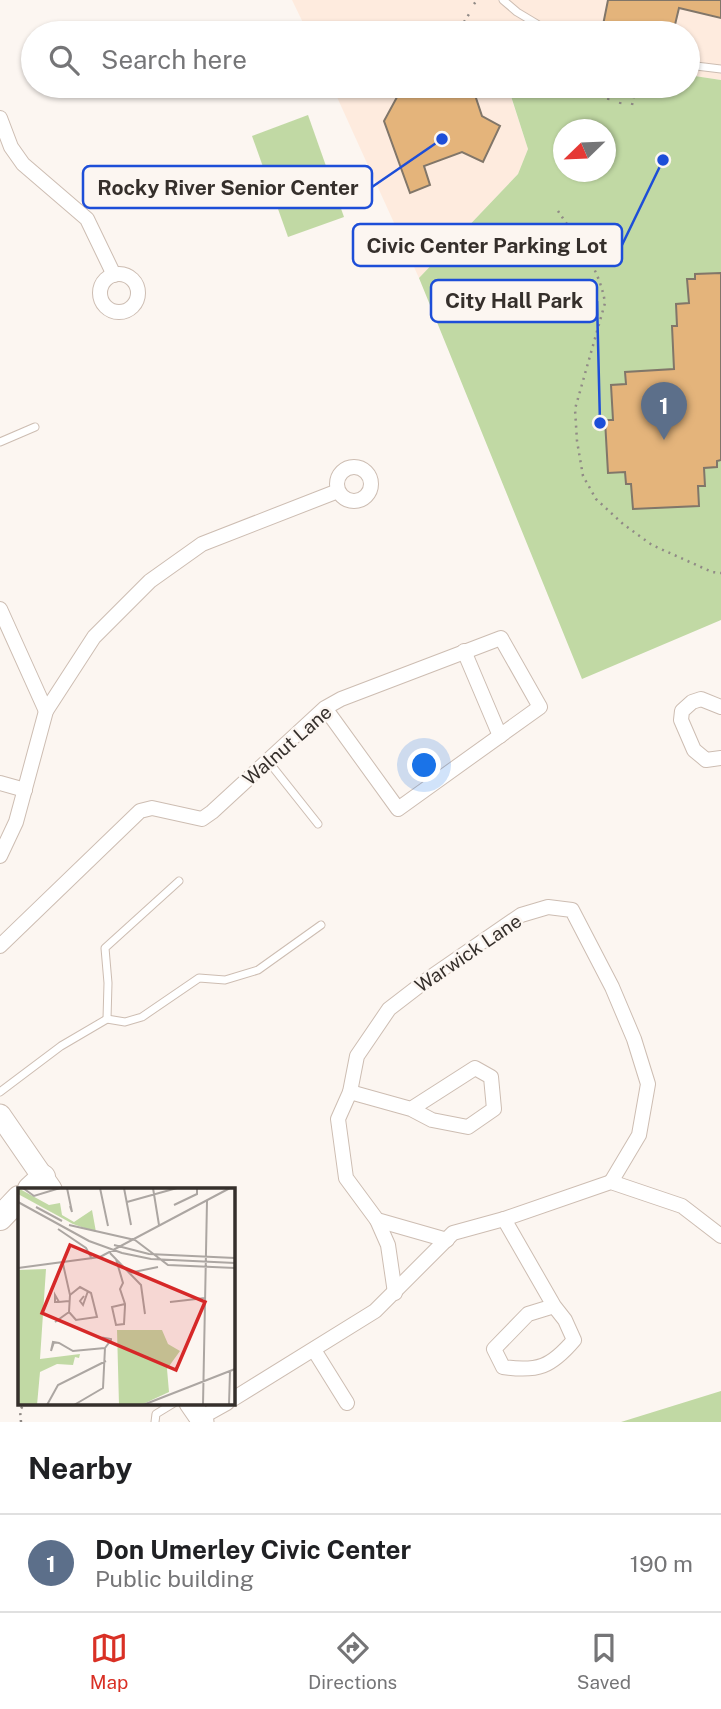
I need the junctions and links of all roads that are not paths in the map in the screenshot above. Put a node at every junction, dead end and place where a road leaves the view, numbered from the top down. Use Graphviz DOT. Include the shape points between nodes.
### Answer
graph roads {
  1 [pos="503,0"];
  2 [pos="532,21"];
  3 [pos="700,66"];
  4 [pos="721,69"];
  5 [pos="0,118"];
  6 [pos="114,275"];
  7 [pos="35,427"];
  8 [pos="0,442"];
  9 [pos="338,491"];
  10 [pos="0,609"];
  11 [pos="464,651"];
  12 [pos="721,707"];
  13 [pos="325,708"];
  14 [pos="46,711"];
  15 [pos="500,736"];
  16 [pos="721,758"];
  17 [pos="268,760"];
  18 [pos="0,783"];
  19 [pos="25,790"];
  20 [pos="318,824"];
  21 [pos="0,856"];
  22 [pos="179,881"];
  23 [pos="321,925"];
  24 [pos="0,946"];
  25 [pos="107,1018"];
  26 [pos="0,1092"];
  27 [pos="350,1092"];
  28 [pos="411,1109"];
  29 [pos="0,1115"];
  30 [pos="611,1182"];
  31 [pos="41,1185"];
  32 [pos="18,1199"];
  33 [pos="0,1218"];
  34 [pos="504,1219"];
  35 [pos="377,1220"];
  36 [pos="721,1236"];
  37 [pos="447,1240"];
  38 [pos="395,1293"];
  39 [pos="554,1307"];
  40 [pos="314,1350"];
  41 [pos="234,1398"];
  42 [pos="172,1404"];
  43 [pos="224,1404"];
  44 [pos="347,1404"];
  45 [pos="198,1414"];
  46 [pos="155,1422"];
  1 -- 2 [label="lane"];
  3 -- 4 [label="lane"];
  5 -- 6 [label="street" via="23,164 87,219"];
  7 -- 8 [label="lane"];
  9 -- 14 [label="street" via="202,544 150,581 94,637"];
  10 -- 14 [label="street"];
  11 -- 13 [label="street, Walnut Lane"];
  11 -- 15 [label="street"];
  11 -- 15 [label="street, Walnut Lane" via="501,638 540,707"];
  12 -- 16 [label="street" via="701,699 682,711 681,720 694,750 706,760"];
  13 -- 15 [label="street, Walnut Lane" via="398,809"];
  13 -- 17 [label="street, Walnut Lane"];
  14 -- 19 [label="street"];
  17 -- 20 [label="lane"];
  17 -- 24 [label="street, Walnut Lane" via="202,819 152,808 140,811"];
  18 -- 19 [label="street"];
  19 -- 21 [label="street"];
  22 -- 25 [label="lane" via="105,948"];
  23 -- 25 [label="lane" via="258,970 225,980 199,978 142,1017 125,1022"];
  25 -- 26 [label="lane"];
  27 -- 28 [label="street"];
  27 -- 30 [label="street, Warwick Lane" via="357,1056 389,1009 521,915 548,907 572,910 612,987 648,1084 639,1135"];
  27 -- 35 [label="street, Warwick Lane" via="338,1119 346,1178"];
  28 -- 28 [label="street" via="475,1068 491,1077 494,1109 468,1127 432,1120"];
  29 -- 31 [label="main road"];
  30 -- 34 [label="street"];
  30 -- 36 [label="street" via="682,1206"];
  32 -- 33 [label="highway"];
  34 -- 37 [label="street" via="453,1233"];
  34 -- 39 [label="street"];
  35 -- 37 [label="street"];
  35 -- 38 [label="street, Warwick Lane" via="388,1245"];
  37 -- 38 [label="street"];
  38 -- 40 [label="street"];
  39 -- 39 [label="street" via="528,1314 494,1349 503,1367 526,1370 558,1359 574,1340"];
  40 -- 41 [label="street"];
  40 -- 44 [label="street"];
  42 -- 46 [label="lane" via="156,1414"];
  43 -- 45 [label="street"];
}
